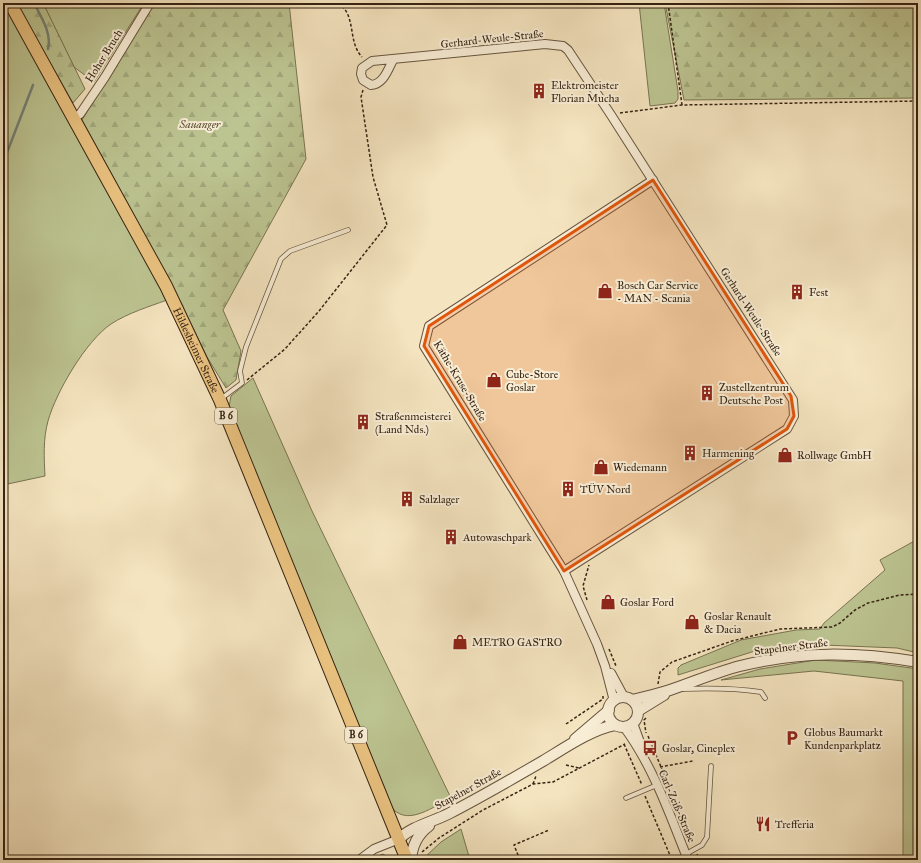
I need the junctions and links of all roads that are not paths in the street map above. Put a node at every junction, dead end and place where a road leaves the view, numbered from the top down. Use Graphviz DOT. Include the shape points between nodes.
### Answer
graph roads {
  1 [pos="10,3"];
  2 [pos="150,3"];
  3 [pos="394,60"];
  4 [pos="74,118"];
  5 [pos="653,180"];
  6 [pos="348,230"];
  7 [pos="220,400"];
  8 [pos="564,570"];
  9 [pos="918,662"];
  10 [pos="612,681"];
  11 [pos="660,689"];
  12 [pos="765,698"];
  13 [pos="628,699"];
  14 [pos="611,705"];
  15 [pos="638,711"];
  16 [pos="624,725"];
  17 [pos="569,745"];
  18 [pos="645,761"];
  19 [pos="711,766"];
  20 [pos="657,785"];
  21 [pos="626,798"];
  22 [pos="434,822"];
  23 [pos="421,832"];
  24 [pos="399,839"];
  25 [pos="409,855"];
  26 [pos="687,857"];
  27 [pos="359,860"];
  1 -- 4 [label="main road, B 6"];
  2 -- 4 [label="street, Hoher Bruch" via="105,77 80,114"];
  3 -- 3 [label="street, Gerhard-Weule-Straße" via="380,82 371,85 365,83 361,74 367,63"];
  3 -- 5 [label="street, Gerhard-Weule-Straße" via="555,44 563,46 573,55"];
  4 -- 7 [label="main road, Hildesheimer Straße / B 6" via="166,286"];
  5 -- 8 [label="street, Käthe-Kruse-Straße" via="429,326 424,346"];
  5 -- 8 [label="street, Gerhard-Weule-Straße" via="791,396 794,416 787,429"];
  6 -- 7 [label="lane" via="290,251 281,259 246,346 240,371 242,383"];
  7 -- 24 [label="main road, Hildesheimer Straße / B 6"];
  8 -- 10 [label="street"];
  9 -- 11 [label="street, Stapelner Straße" via="850,653 813,654 739,666"];
  10 -- 13 [label="street"];
  10 -- 14 [label="street"];
  11 -- 12 [label="lane" via="745,690 761,692"];
  11 -- 13 [label="street, Stapelner Straße"];
  11 -- 15 [label="street, Stapelner Straße"];
  13 -- 14 [label="street, Stapelner Straße"];
  13 -- 15 [label="street"];
  14 -- 16 [label="street" via="610,718"];
  14 -- 17 [label="street, Stapelner Straße"];
  15 -- 16 [label="street"];
  16 -- 17 [label="street, Stapelner Straße" via="602,728"];
  16 -- 18 [label="street, Carl-Zeiß-Straße"];
  16 -- 18 [label="street, Carl-Zeiß-Straße" via="643,748"];
  17 -- 22 [label="street, Stapelner Straße"];
  18 -- 20 [label="street, Carl-Zeiß-Straße"];
  19 -- 26 [label="lane" via="707,837 702,845"];
  20 -- 21 [label="lane"];
  20 -- 26 [label="street, Carl-Zeiß-Straße"];
  22 -- 23 [label="street"];
  22 -- 24 [label="street, Stapelner Straße" via="404,834"];
  23 -- 24 [label="street"];
  23 -- 25 [label="street"];
  24 -- 25 [label="main road, B 6"];
  24 -- 27 [label="street" via="374,849"];
}
